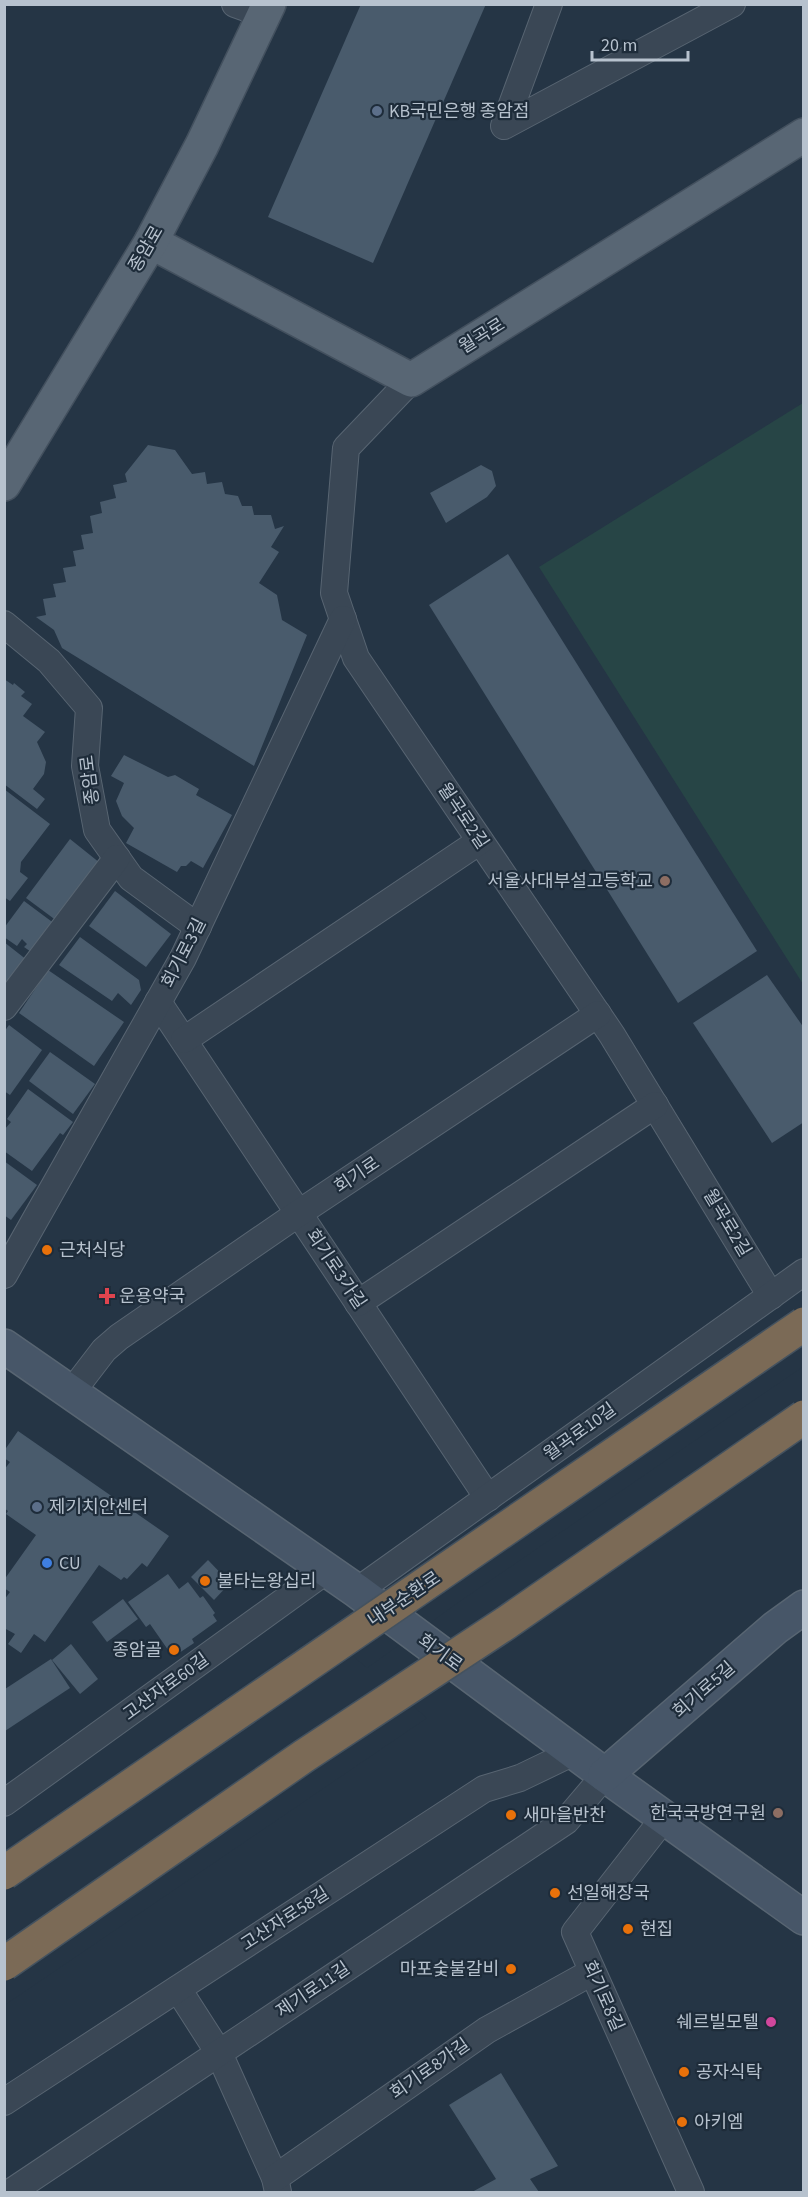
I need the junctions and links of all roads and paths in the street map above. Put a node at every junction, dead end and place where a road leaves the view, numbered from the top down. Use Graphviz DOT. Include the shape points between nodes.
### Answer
graph roads {
  1 [pos="549,4"];
  2 [pos="732,4"];
  3 [pos="256,8"];
  4 [pos="804,135"];
  5 [pos="151,242"];
  6 [pos="411,380"];
  7 [pos="4,484"];
  8 [pos="343,619"];
  9 [pos="4,624"];
  10 [pos="480,841"];
  11 [pos="117,858"];
  12 [pos="198,927"];
  13 [pos="158,1002"];
  14 [pos="4,1007"];
  15 [pos="598,1014"];
  16 [pos="184,1040"];
  17 [pos="655,1105"];
  18 [pos="299,1214"];
  19 [pos="804,1272"];
  20 [pos="4,1275"];
  21 [pos="771,1296"];
  22 [pos="358,1303"];
  23 [pos="804,1324"];
  24 [pos="4,1346"];
  25 [pos="71,1393"];
  26 [pos="804,1417"];
  27 [pos="488,1498"];
  28 [pos="327,1570"];
  29 [pos="357,1591"];
  30 [pos="804,1607"];
  31 [pos="574,1752"];
  32 [pos="605,1775"];
  33 [pos="4,1803"];
  34 [pos="664,1818"];
  35 [pos="4,1874"];
  36 [pos="804,1918"];
  37 [pos="4,1964"];
  38 [pos="592,1972"];
  39 [pos="178,1989"];
  40 [pos="219,2053"];
  41 [pos="4,2102"];
  42 [pos="276,2185"];
  43 [pos="10,2193"];
  44 [pos="691,2193"];
  1 -- 2 [label="street" via="504,126"];
  3 -- 5 [label="main road, 종암로" via="202,145"];
  4 -- 6 [label="main road, 월곡로"];
  5 -- 6 [label="main road"];
  5 -- 7 [label="main road, 종암로"];
  6 -- 8 [label="street, 월곡로2길" via="346,448 334,593"];
  8 -- 10 [label="street, 월곡로2길" via="356,658"];
  8 -- 12 [label="street, 회기로3길"];
  9 -- 11 [label="street, 종암로" via="49,661 89,708 85,766 97,830"];
  10 -- 15 [label="street, 월곡로2길"];
  10 -- 16 [label="street"];
  11 -- 12 [label="street, 종암로" via="131,878"];
  11 -- 14 [label="street"];
  12 -- 13 [label="street, 회기로3길"];
  13 -- 16 [label="street, 회기로3가길"];
  13 -- 20 [label="street, 회기로3길"];
  15 -- 17 [label="street, 월곡로2길"];
  15 -- 18 [label="street, 회기로"];
  16 -- 18 [label="street, 회기로3가길"];
  17 -- 21 [label="street, 월곡로2길"];
  17 -- 22 [label="street"];
  18 -- 22 [label="street, 회기로3가길"];
  18 -- 25 [label="street, 회기로" via="111,1343"];
  19 -- 21 [label="street, 월곡로10길"];
  21 -- 27 [label="street, 월곡로10길"];
  22 -- 27 [label="street, 회기로3가길"];
  23 -- 35 [label="highway, 내부순환로, bridge"];
  24 -- 25 [label="main road, 회기로"];
  25 -- 28 [label="main road, 회기로"];
  26 -- 37 [label="highway, bridge"];
  27 -- 29 [label="street, 월곡로10길"];
  28 -- 29 [label="main road, 회기로"];
  28 -- 33 [label="street, 고산자로60길"];
  29 -- 31 [label="main road, 회기로, bridge"];
  30 -- 32 [label="main road, 회기로5길"];
  31 -- 32 [label="main road, 회기로"];
  31 -- 39 [label="street, 고산자로58길" via="519,1778 484,1789"];
  32 -- 34 [label="main road, 회기로"];
  32 -- 40 [label="street, 제기로11길" via="566,1821"];
  34 -- 36 [label="main road, 회기로"];
  34 -- 38 [label="street, 회기로8길" via="574,1932"];
  38 -- 42 [label="street, 회기로8가길" via="487,2030"];
  38 -- 44 [label="street, 회기로8길"];
  39 -- 40 [label="street, 회기로8가길"];
  39 -- 41 [label="street, 고산자로58길"];
  40 -- 42 [label="street, 회기로8가길"];
  40 -- 43 [label="street, 제기로11길"];
}
